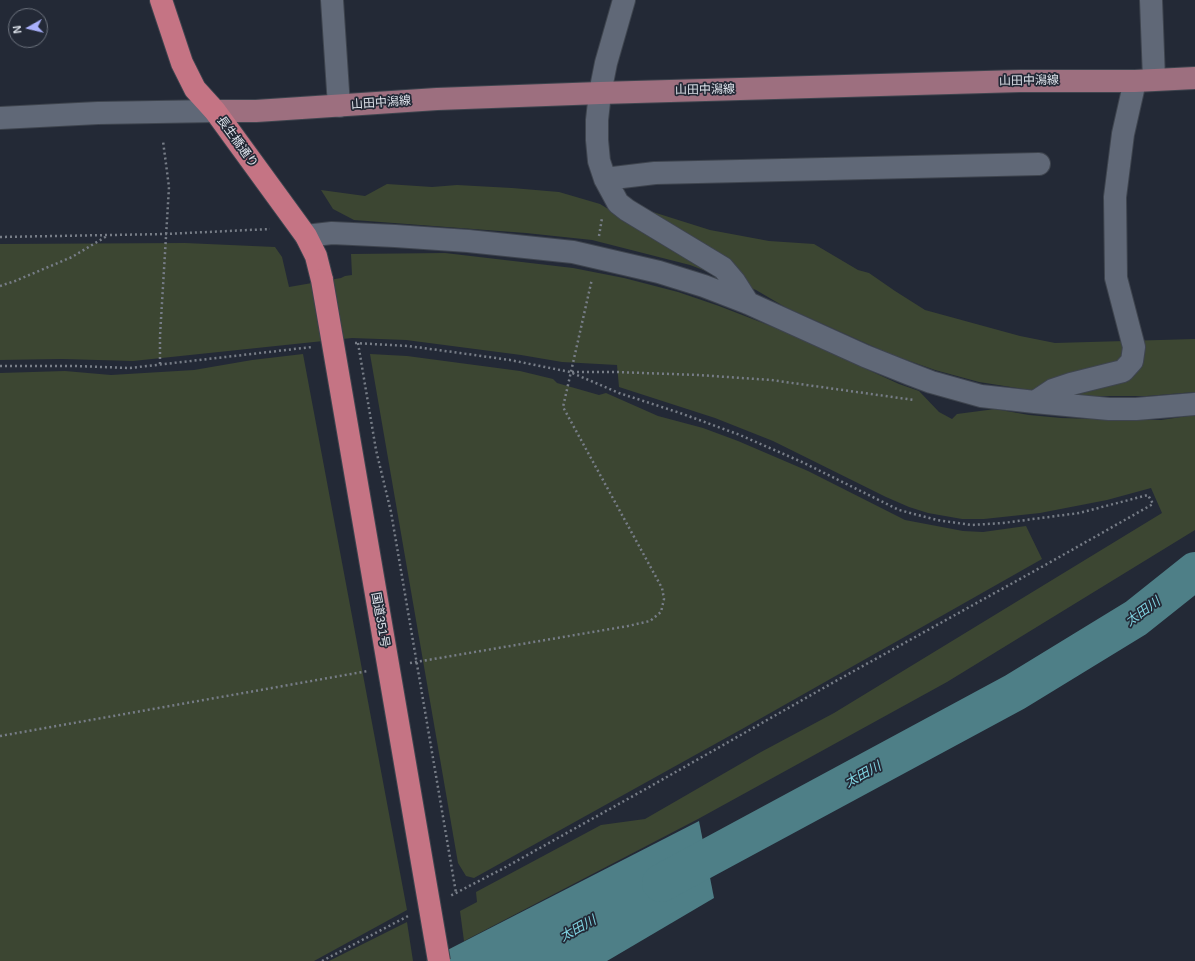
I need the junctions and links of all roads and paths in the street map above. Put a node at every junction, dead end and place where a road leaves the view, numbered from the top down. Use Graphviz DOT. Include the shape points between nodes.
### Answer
graph roads {
  1 [pos="161,0"];
  2 [pos="332,0"];
  3 [pos="624,0"];
  4 [pos="1151,0"];
  5 [pos="1195,78"];
  6 [pos="1144,80"];
  7 [pos="600,93"];
  8 [pos="339,106"];
  9 [pos="215,111"];
  10 [pos="0,118"];
  11 [pos="163,141"];
  12 [pos="1039,164"];
  13 [pos="605,179"];
  14 [pos="603,212"];
  15 [pos="270,229"];
  16 [pos="166,234"];
  17 [pos="108,236"];
  18 [pos="306,236"];
  19 [pos="0,237"];
  20 [pos="599,238"];
  21 [pos="592,278"];
  22 [pos="322,280"];
  23 [pos="0,286"];
  24 [pos="748,303"];
  25 [pos="358,343"];
  26 [pos="160,364"];
  27 [pos="570,372"];
  28 [pos="619,393"];
  29 [pos="915,400"];
  30 [pos="1035,402"];
  31 [pos="1195,404"];
  32 [pos="417,662"];
  33 [pos="409,664"];
  34 [pos="370,671"];
  35 [pos="0,736"];
  36 [pos="456,893"];
  37 [pos="449,896"];
  38 [pos="416,912"];
  39 [pos="322,961"];
  40 [pos="439,961"];
  1 -- 9 [label="highway, 長生橋通り" via="182,64 195,89"];
  2 -- 8 [label="street"];
  3 -- 7 [label="street"];
  4 -- 6 [label="street"];
  5 -- 6 [label="main road, 山田中潟線"];
  6 -- 7 [label="main road, 山田中潟線"];
  6 -- 30 [label="street" via="1123,134 1115,204 1116,278 1134,347 1132,361 1123,370 1053,390"];
  7 -- 8 [label="main road, 山田中潟線" via="437,99"];
  7 -- 13 [label="street" via="597,140 599,161"];
  8 -- 9 [label="main road, 山田中潟線" via="256,112"];
  9 -- 10 [label="street"];
  9 -- 18 [label="highway, 長生橋通り"];
  11 -- 16 [label="path" via="169,187"];
  12 -- 13 [label="street" via="655,173"];
  13 -- 24 [label="street" via="618,203 627,210 723,268"];
  14 -- 20 [label="path"];
  15 -- 16 [label="path"];
  16 -- 17 [label="path"];
  16 -- 26 [label="path"];
  17 -- 19 [label="path"];
  17 -- 23 [label="path" via="72,257"];
  18 -- 22 [label="highway, 長生橋通り" via="316,256"];
  18 -- 24 [label="street" via="332,233 395,236 573,252 659,272"];
  21 -- 27 [label="path"];
  22 -- 40 [label="highway, 国道351号, bridge"];
  24 -- 30 [label="street" via="865,356 931,382 981,396"];
  25 -- 32 [label="path"];
  27 -- 29 [label="path" via="698,375 771,380"];
  27 -- 32 [label="path" via="563,407 662,588 664,599 661,612 650,621 628,626"];
  28 -- 36 [label="path" via="740,435 802,462 899,510 937,520 971,525 1003,524 1079,513 1148,495 1153,504"];
  30 -- 31 [label="street" via="1109,409"];
  32 -- 33 [label="path"];
  32 -- 36 [label="path"];
  34 -- 35 [label="path"];
  36 -- 37 [label="path"];
  38 -- 39 [label="path"];
}
